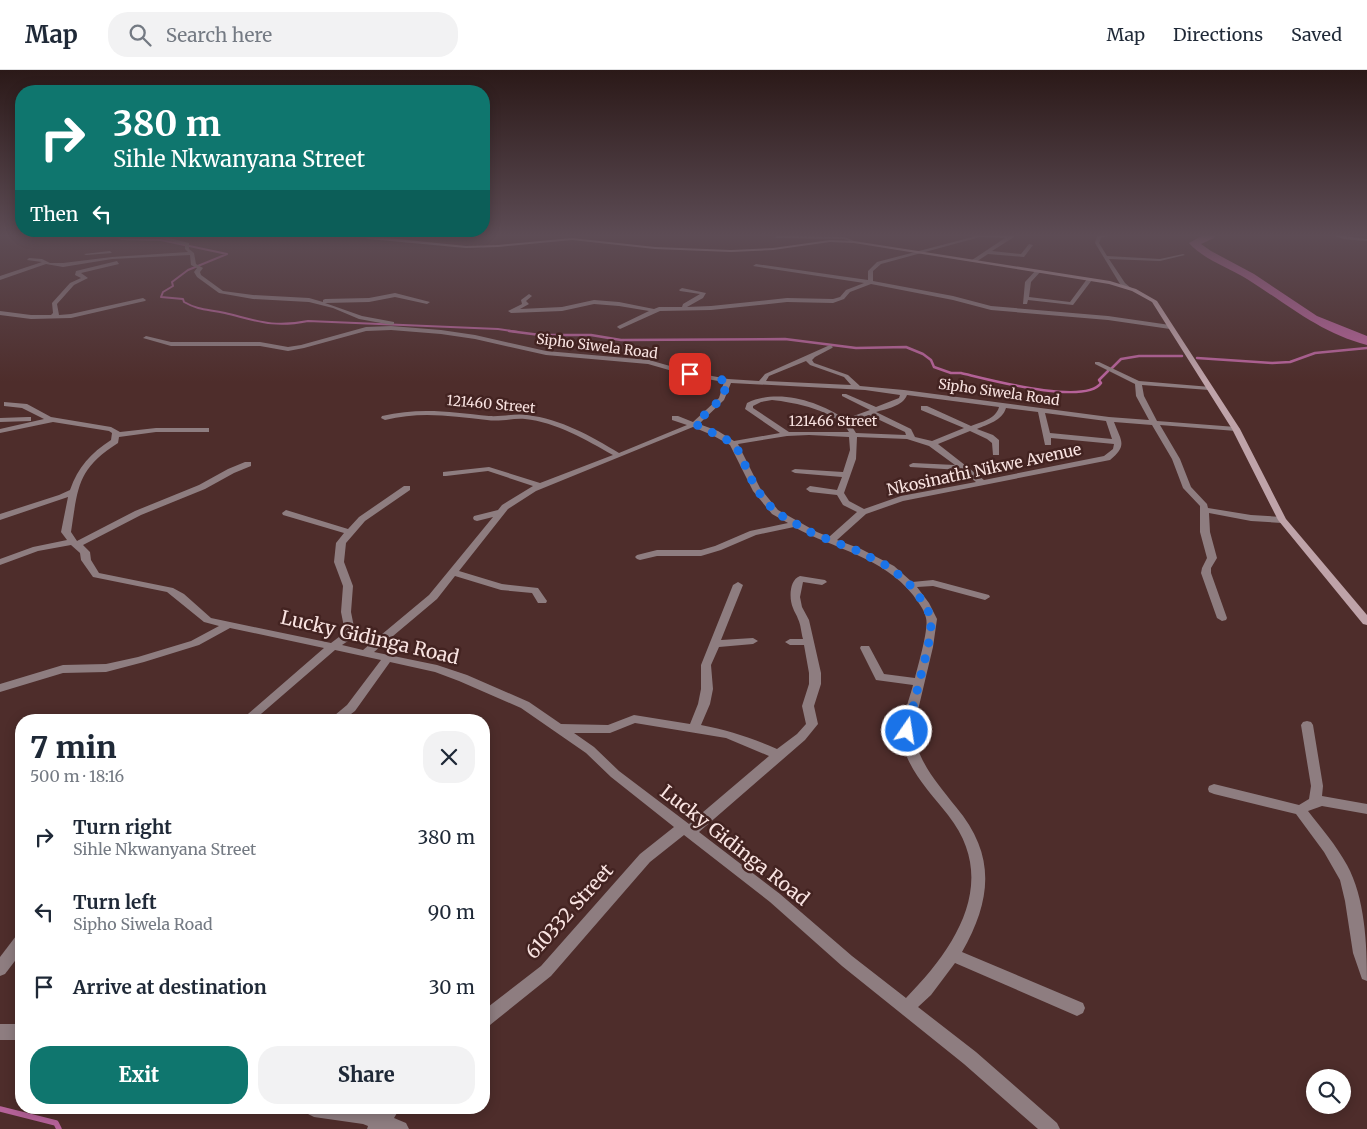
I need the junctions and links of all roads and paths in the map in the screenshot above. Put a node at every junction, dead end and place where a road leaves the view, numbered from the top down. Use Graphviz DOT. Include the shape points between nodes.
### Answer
graph roads {
  1 [pos="73,283"];
  2 [pos="209,283"];
  3 [pos="867,283"];
  4 [pos="877,283"];
  5 [pos="1028,283"];
  6 [pos="1087,283"];
  7 [pos="1106,283"];
  8 [pos="1124,283"];
  9 [pos="1128,288"];
  10 [pos="682,290"];
  11 [pos="529,296"];
  12 [pos="1026,298"];
  13 [pos="143,300"];
  14 [pos="309,300"];
  15 [pos="427,302"];
  16 [pos="684,309"];
  17 [pos="653,310"];
  18 [pos="1022,311"];
  19 [pos="0,313"];
  20 [pos="51,317"];
  21 [pos="398,326"];
  22 [pos="620,327"];
  23 [pos="1170,327"];
  24 [pos="146,338"];
  25 [pos="830,347"];
  26 [pos="812,356"];
  27 [pos="1097,363"];
  28 [pos="728,381"];
  29 [pos="761,383"];
  30 [pos="1138,383"];
  31 [pos="857,388"];
  32 [pos="1209,388"];
  33 [pos="904,392"];
  34 [pos="844,396"];
  35 [pos="935,396"];
  36 [pos="7,404"];
  37 [pos="944,404"];
  38 [pos="924,408"];
  39 [pos="1002,409"];
  40 [pos="872,411"];
  41 [pos="1041,411"];
  42 [pos="385,418"];
  43 [pos="675,418"];
  44 [pos="50,419"];
  45 [pos="1109,419"];
  46 [pos="0,420"];
  47 [pos="845,421"];
  48 [pos="1154,423"];
  49 [pos="695,424"];
  50 [pos="972,429"];
  51 [pos="206,430"];
  52 [pos="1236,430"];
  53 [pos="0,431"];
  54 [pos="853,433"];
  55 [pos="787,434"];
  56 [pos="116,435"];
  57 [pos="912,438"];
  58 [pos="1118,442"];
  59 [pos="733,443"];
  60 [pos="932,444"];
  61 [pos="996,453"];
  62 [pos="618,455"];
  63 [pos="248,464"];
  64 [pos="913,465"];
  65 [pos="963,468"];
  66 [pos="795,471"];
  67 [pos="446,474"];
  68 [pos="846,475"];
  69 [pos="1013,477"];
  70 [pos="983,483"];
  71 [pos="1023,484"];
  72 [pos="540,486"];
  73 [pos="407,488"];
  74 [pos="810,489"];
  75 [pos="72,492"];
  76 [pos="840,493"];
  77 [pos="1204,510"];
  78 [pos="500,512"];
  79 [pos="863,512"];
  80 [pos="286,513"];
  81 [pos="0,517"];
  82 [pos="477,518"];
  83 [pos="1282,520"];
  84 [pos="794,524"];
  85 [pos="349,532"];
  86 [pos="832,539"];
  87 [pos="75,543"];
  88 [pos="640,557"];
  89 [pos="0,562"];
  90 [pos="454,572"];
  91 [pos="822,582"];
  92 [pos="738,585"];
  93 [pos="910,585"];
  94 [pos="984,597"];
  95 [pos="542,601"];
  96 [pos="1222,618"];
  97 [pos="1367,622"];
  98 [pos="228,625"];
  99 [pos="753,641"];
  100 [pos="790,642"];
  101 [pos="808,642"];
  102 [pos="715,644"];
  103 [pos="332,647"];
  104 [pos="865,648"];
  105 [pos="366,653"];
  106 [pos="388,658"];
  107 [pos="918,682"];
  108 [pos="0,688"];
  109 [pos="255,714"];
  110 [pos="342,714"];
  111 [pos="1307,725"];
  112 [pos="560,728"];
  113 [pos="694,728"];
  114 [pos="778,755"];
  115 [pos="1214,788"];
  116 [pos="1315,802"];
  117 [pos="1367,809"];
  118 [pos="1300,810"];
  119 [pos="686,830"];
  120 [pos="15,949"];
  121 [pos="952,955"];
  122 [pos="0,969"];
  123 [pos="1366,970"];
  124 [pos="906,1008"];
  125 [pos="1077,1008"];
  126 [pos="490,1015"];
  127 [pos="0,1032"];
  128 [pos="15,1032"];
  129 [pos="355,1114"];
  130 [pos="383,1120"];
  131 [pos="400,1129"];
  132 [pos="1051,1129"];
  1 -- 20 [label="street" via="54,304 56,314"];
  2 -- 14 [label="street, Sipho Siwela Road" via="220,292"];
  3 -- 16 [label="street" via="832,301 787,300"];
  4 -- 18 [label="street" via="981,306"];
  5 -- 12 [label="street"];
  6 -- 12 [label="street" via="1071,304"];
  7 -- 9 [label="street"];
  8 -- 9 [label="street"];
  9 -- 23 [label="street" via="1154,301"];
  10 -- 16 [label="street" via="703,293 701,298 685,305"];
  11 -- 17 [label="street" via="523,301 526,304 511,311 562,309 594,302"];
  12 -- 18 [label="street"];
  13 -- 20 [label="street" via="77,315"];
  14 -- 15 [label="street" via="356,301 399,295"];
  14 -- 21 [label="street, Sipho Siwela Road" via="361,318"];
  16 -- 17 [label="street"];
  17 -- 22 [label="street"];
  18 -- 23 [label="street" via="1112,318"];
  19 -- 20 [label="street"];
  21 -- 24 [label="street" via="359,330 288,349 260,344 171,344"];
  21 -- 28 [label="street, Sipho Siwela Road" via="458,333 571,357 649,362"];
  23 -- 32 [label="street"];
  25 -- 26 [label="street"];
  26 -- 29 [label="street" via="767,374"];
  26 -- 31 [label="street" via="808,360 812,364 851,377"];
  27 -- 30 [label="street"];
  28 -- 29 [label="street, Sipho Siwela Road"];
  28 -- 49 [label="street" via="722,398"];
  29 -- 31 [label="street, Sipho Siwela Road"];
  30 -- 32 [label="street"];
  30 -- 48 [label="street" via="1140,396"];
  31 -- 33 [label="street, Sipho Siwela Road"];
  32 -- 52 [label="street"];
  33 -- 35 [label="street, Sipho Siwela Road"];
  33 -- 40 [label="street" via="902,399"];
  34 -- 40 [label="street"];
  35 -- 37 [label="street"];
  35 -- 39 [label="street, Sipho Siwela Road"];
  36 -- 44 [label="street" via="24,406"];
  38 -- 50 [label="street"];
  39 -- 41 [label="street, Sipho Siwela Road"];
  39 -- 50 [label="street" via="994,419"];
  40 -- 47 [label="street"];
  40 -- 57 [label="street" via="908,431"];
  41 -- 45 [label="street, Sipho Siwela Road"];
  41 -- 58 [label="street" via="1047,435"];
  42 -- 62 [label="street, 121460 Street" via="399,414 442,412 490,419 529,418 576,434"];
  43 -- 49 [label="street"];
  44 -- 46 [label="street"];
  44 -- 53 [label="street"];
  44 -- 56 [label="street" via="111,429"];
  45 -- 48 [label="street, Sipho Siwela Road"];
  45 -- 58 [label="street"];
  47 -- 54 [label="street"];
  47 -- 55 [label="street" via="799,401 770,398 750,405 749,409 754,414"];
  48 -- 52 [label="street, Sipho Siwela Road"];
  48 -- 77 [label="street" via="1176,459 1188,488 1203,503"];
  49 -- 59 [label="street"];
  49 -- 62 [label="street"];
  50 -- 60 [label="street"];
  50 -- 61 [label="street" via="993,439"];
  51 -- 56 [label="street" via="156,430"];
  52 -- 83 [label="street"];
  54 -- 55 [label="street, 121466 Street"];
  54 -- 57 [label="street, 121466 Street"];
  54 -- 68 [label="street" via="855,440"];
  55 -- 59 [label="street, 121466 Street"];
  56 -- 75 [label="street, Lucky Gidinga Road" via="115,442 101,449 87,463"];
  57 -- 60 [label="street, 121466 Street"];
  58 -- 69 [label="street, Nkosinathi Nikwe Avenue" via="1117,450 1107,458"];
  59 -- 84 [label="street" via="756,489 775,512"];
  60 -- 65 [label="street, 121466 Street"];
  62 -- 72 [label="street"];
  63 -- 87 [label="street"];
  64 -- 65 [label="street"];
  65 -- 70 [label="street, 121466 Street"];
  66 -- 68 [label="street"];
  67 -- 72 [label="street" via="489,470"];
  68 -- 76 [label="street"];
  69 -- 70 [label="street, Nkosinathi Nikwe Avenue"];
  69 -- 71 [label="street"];
  70 -- 79 [label="street, Nkosinathi Nikwe Avenue" via="901,499"];
  72 -- 78 [label="street"];
  73 -- 85 [label="street"];
  74 -- 76 [label="street"];
  75 -- 81 [label="street"];
  75 -- 87 [label="street, Lucky Gidinga Road" via="66,532"];
  76 -- 79 [label="street" via="846,503"];
  77 -- 83 [label="street"];
  77 -- 96 [label="street" via="1212,558 1206,566 1208,584 1214,592"];
  78 -- 82 [label="street"];
  78 -- 90 [label="street"];
  79 -- 86 [label="street, Nkosinathi Nikwe Avenue"];
  80 -- 85 [label="street"];
  83 -- 97 [label="street"];
  84 -- 86 [label="street"];
  84 -- 88 [label="street" via="753,533 701,552 657,553"];
  85 -- 103 [label="street" via="341,543 339,554 348,586 346,612 349,627 344,639"];
  86 -- 93 [label="street" via="891,568"];
  87 -- 89 [label="street" via="29,551"];
  87 -- 98 [label="street, Lucky Gidinga Road" via="85,552 86,560 96,575 170,590 208,620"];
  90 -- 95 [label="street" via="501,587 535,590"];
  90 -- 105 [label="street" via="433,597"];
  91 -- 101 [label="street" via="798,581 795,597"];
  92 -- 102 [label="street"];
  93 -- 94 [label="street" via="933,583"];
  93 -- 107 [label="street" via="932,619"];
  98 -- 103 [label="street, Lucky Gidinga Road"];
  98 -- 108 [label="street" via="195,643 140,660 106,668 63,669"];
  99 -- 102 [label="street"];
  100 -- 101 [label="street"];
  101 -- 114 [label="street, 610332 Street" via="815,674 808,706 812,724"];
  102 -- 113 [label="street" via="706,665 704,704"];
  103 -- 105 [label="street, Lucky Gidinga Road"];
  103 -- 109 [label="street"];
  104 -- 107 [label="street" via="880,677"];
  105 -- 106 [label="street, Lucky Gidinga Road"];
  106 -- 110 [label="street" via="351,708"];
  106 -- 112 [label="street, Lucky Gidinga Road" via="463,678 525,705"];
  107 -- 121 [label="street" via="907,731 908,745 928,782 970,838 979,872 976,907"];
  111 -- 116 [label="street" via="1317,786"];
  112 -- 113 [label="street" via="610,729 634,719"];
  112 -- 119 [label="street, Lucky Gidinga Road"];
  113 -- 114 [label="street" via="743,739"];
  114 -- 119 [label="street, 610332 Street" via="720,808"];
  115 -- 118 [label="street"];
  116 -- 117 [label="street" via="1334,802"];
  116 -- 118 [label="street"];
  118 -- 123 [label="street" via="1343,870"];
  119 -- 124 [label="street, Lucky Gidinga Road" via="775,898"];
  119 -- 126 [label="street, 610332 Street" via="645,858 546,971"];
  120 -- 122 [label="street"];
  121 -- 124 [label="street" via="936,978"];
  121 -- 125 [label="street"];
  124 -- 132 [label="street, Lucky Gidinga Road" via="970,1058"];
  127 -- 128 [label="street"];
  129 -- 130 [label="street"];
  130 -- 131 [label="street"];
}
